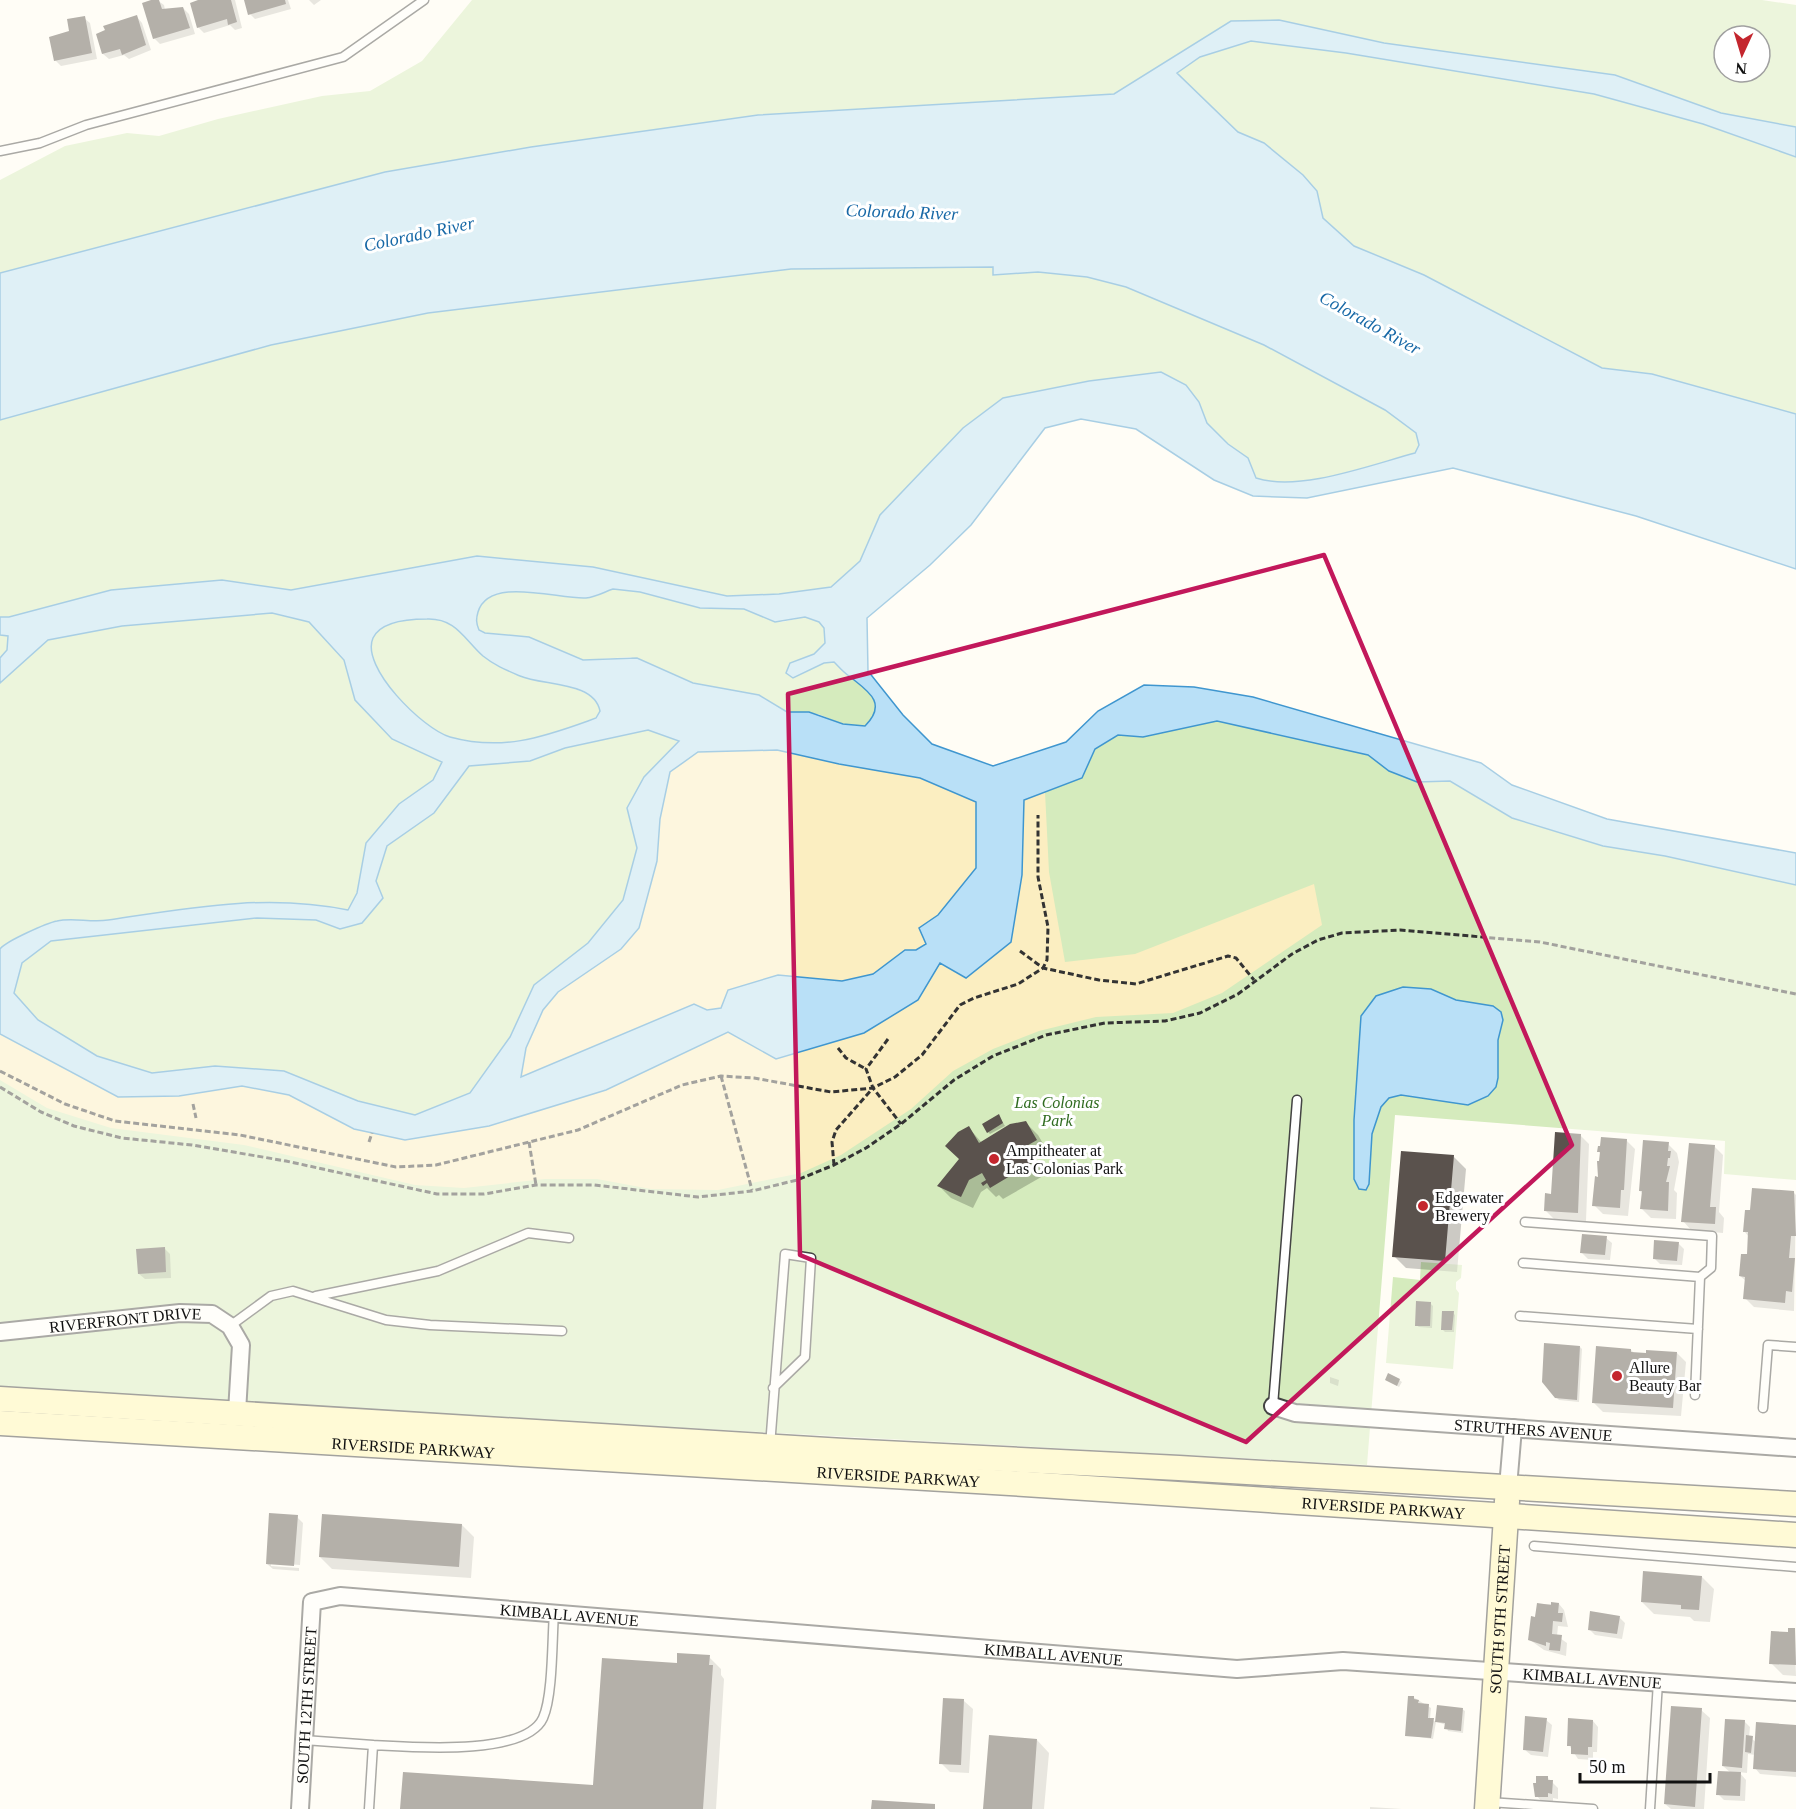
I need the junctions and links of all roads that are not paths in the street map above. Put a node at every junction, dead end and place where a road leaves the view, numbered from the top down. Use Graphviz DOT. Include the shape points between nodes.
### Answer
graph roads {
  1 [pos="424,0"];
  2 [pos="0,151"];
  3 [pos="1297,1100"];
  4 [pos="1525,1222"];
  5 [pos="569,1238"];
  6 [pos="1523,1263"];
  7 [pos="1700,1277"];
  8 [pos="313,1296"];
  9 [pos="1520,1316"];
  10 [pos="230,1326"];
  11 [pos="1698,1329"];
  12 [pos="562,1331"];
  13 [pos="0,1332"];
  14 [pos="1796,1347"];
  15 [pos="773,1388"];
  16 [pos="1695,1395"];
  17 [pos="0,1399"];
  18 [pos="1273,1406"];
  19 [pos="1763,1408"];
  20 [pos="237,1412"];
  21 [pos="0,1423"];
  22 [pos="1513,1428"];
  23 [pos="770,1446"];
  24 [pos="1796,1448"];
  25 [pos="1508,1487"];
  26 [pos="1796,1504"];
  27 [pos="1506,1518"];
  28 [pos="1796,1534"];
  29 [pos="1534,1546"];
  30 [pos="1796,1567"];
  31 [pos="312,1602"];
  32 [pos="554,1613"];
  33 [pos="1495,1672"];
  34 [pos="1658,1682"];
  35 [pos="1796,1692"];
  36 [pos="304,1740"];
  37 [pos="373,1745"];
  38 [pos="1487,1806"];
  39 [pos="300,1809"];
  40 [pos="369,1809"];
  41 [pos="1593,1809"];
  42 [pos="1650,1809"];
  1 -- 2 [label="lane" via="343,57"];
  3 -- 18 [label="lane"];
  4 -- 7 [label="lane" via="1712,1236 1711,1268"];
  5 -- 8 [label="lane" via="528,1233 438,1271"];
  6 -- 7 [label="lane"];
  7 -- 11 [label="lane"];
  8 -- 10 [label="lane" via="293,1291 270,1296"];
  8 -- 12 [label="lane" via="386,1320"];
  9 -- 11 [label="lane"];
  10 -- 13 [label="street, RIVERFRONT DRIVE" via="212,1314 180,1313"];
  10 -- 20 [label="street" via="241,1345"];
  11 -- 16 [label="lane"];
  14 -- 19 [label="lane" via="1768,1345"];
  15 -- 15 [label="lane" via="785,1254 811,1258 805,1357"];
  15 -- 23 [label="lane"];
  17 -- 20 [label="main road, RIVERSIDE PARKWAY"];
  18 -- 22 [label="street, STRUTHERS AVENUE" via="1295,1413"];
  20 -- 23 [label="main road, RIVERSIDE PARKWAY"];
  21 -- 27 [label="main road, RIVERSIDE PARKWAY" via="1312,1502"];
  22 -- 24 [label="street, STRUTHERS AVENUE"];
  22 -- 25 [label="street, SOUTH 9TH STREET"];
  23 -- 25 [label="main road, RIVERSIDE PARKWAY"];
  25 -- 26 [label="main road, RIVERSIDE PARKWAY"];
  25 -- 27 [label="main road, SOUTH 9TH STREET"];
  27 -- 28 [label="main road, RIVERSIDE PARKWAY"];
  27 -- 33 [label="main road, SOUTH 9TH STREET"];
  29 -- 30 [label="lane"];
  31 -- 32 [label="street, KIMBALL AVENUE" via="340,1596"];
  31 -- 36 [label="street, SOUTH 12TH STREET"];
  32 -- 33 [label="street, KIMBALL AVENUE" via="1237,1670 1343,1661"];
  32 -- 37 [label="lane" via="545,1714 534,1730 463,1748"];
  33 -- 34 [label="street, KIMBALL AVENUE"];
  33 -- 38 [label="main road, SOUTH 9TH STREET"];
  34 -- 35 [label="street, KIMBALL AVENUE"];
  34 -- 42 [label="lane"];
  36 -- 37 [label="lane"];
  36 -- 39 [label="street, SOUTH 12TH STREET"];
  37 -- 40 [label="lane"];
  38 -- 41 [label="lane"];
}
